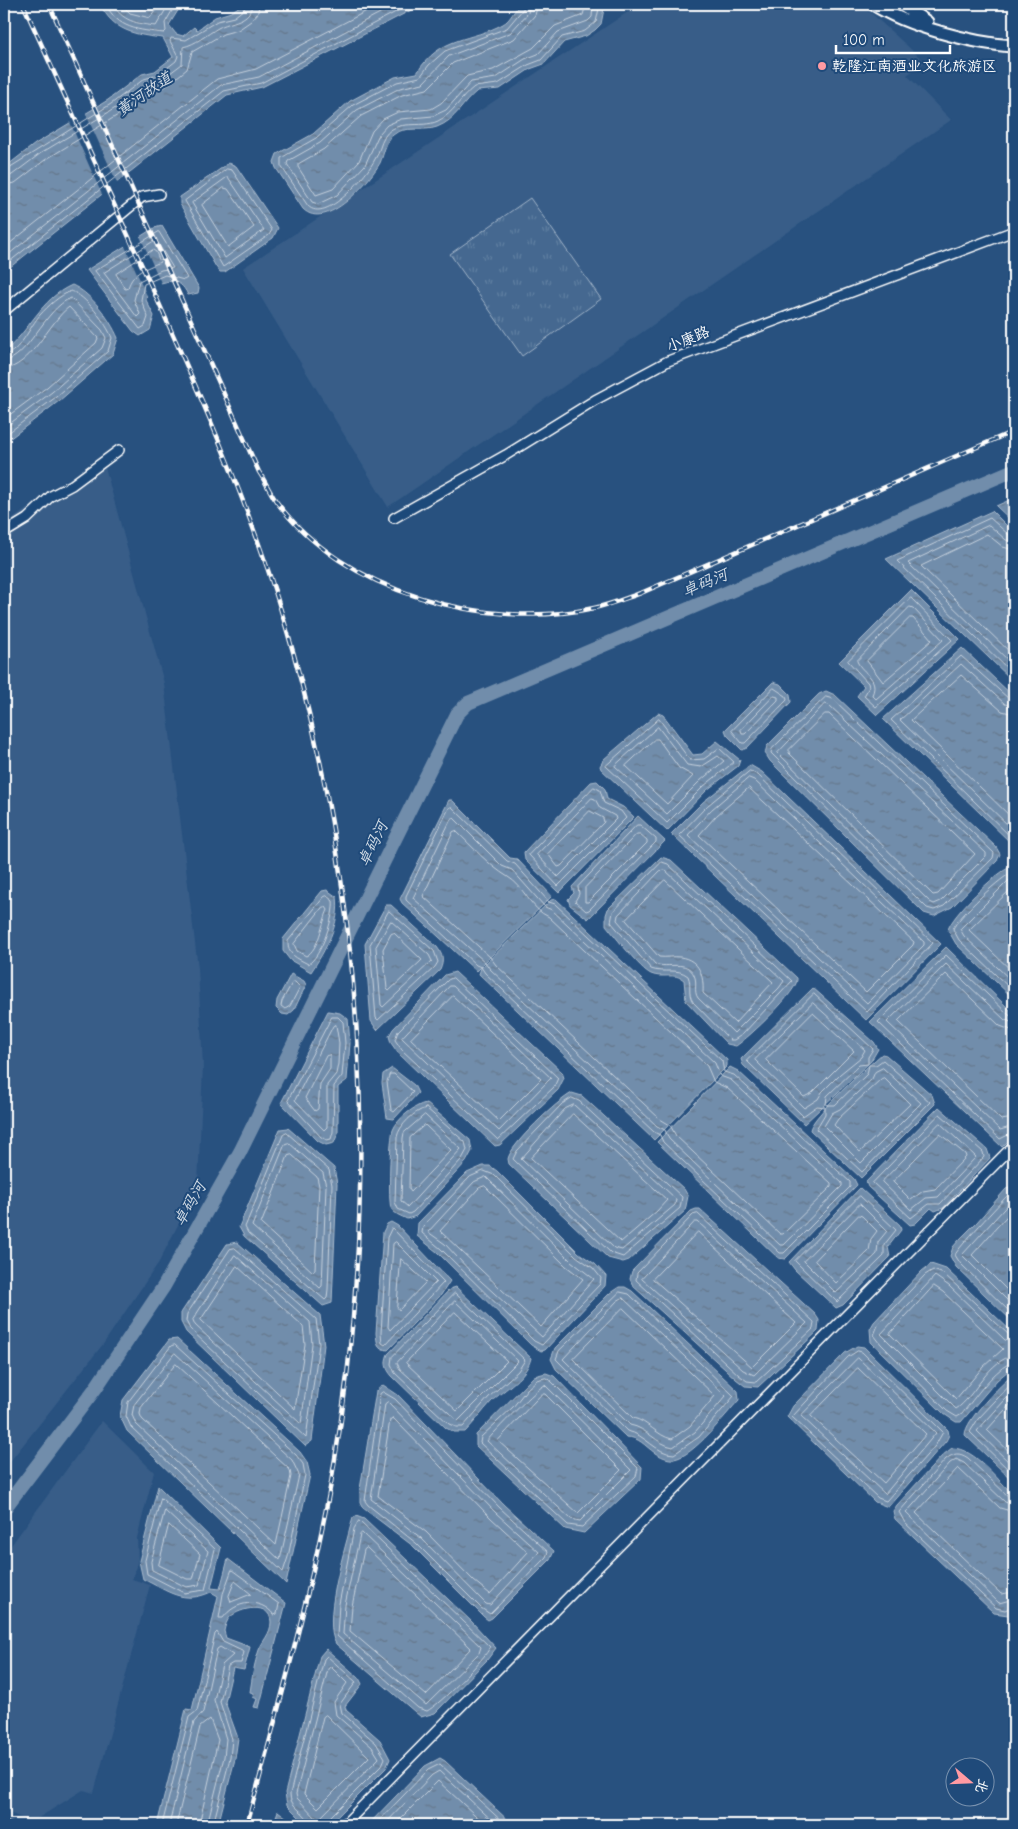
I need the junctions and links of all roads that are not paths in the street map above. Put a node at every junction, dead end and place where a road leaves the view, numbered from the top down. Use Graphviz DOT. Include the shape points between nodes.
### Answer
graph roads {
  1 [pos="873,4"];
  2 [pos="900,4"];
  3 [pos="943,32"];
  4 [pos="1014,46"];
  5 [pos="159,194"];
  6 [pos="1014,231"];
  7 [pos="4,310"];
  8 [pos="119,450"];
  9 [pos="394,518"];
  10 [pos="4,533"];
  11 [pos="1014,1146"];
  12 [pos="344,1825"];
  1 -- 3 [label="main road" via="895,16"];
  2 -- 3 [label="main road"];
  3 -- 4 [label="main road" via="974,41"];
  5 -- 7 [label="street" via="142,197"];
  6 -- 9 [label="street, 小康路" via="668,361"];
  8 -- 10 [label="street"];
  11 -- 12 [label="street"];
}
